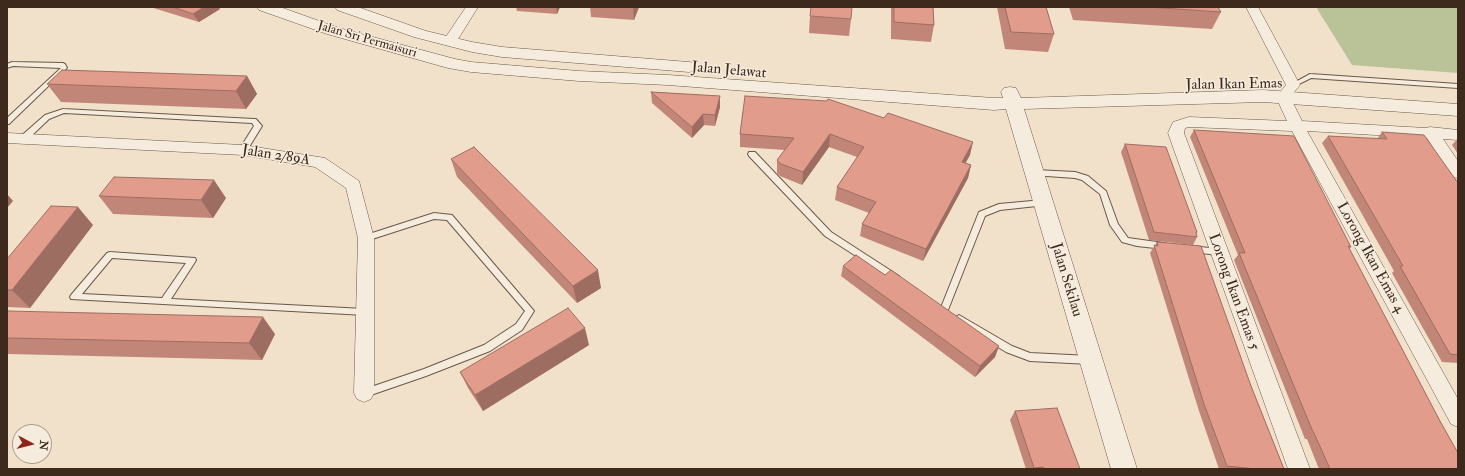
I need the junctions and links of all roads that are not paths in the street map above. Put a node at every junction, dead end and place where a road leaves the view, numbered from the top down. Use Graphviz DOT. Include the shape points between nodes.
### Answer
graph roads {
  1 [pos="344,7"];
  2 [pos="472,7"];
  3 [pos="1252,7"];
  4 [pos="269,8"];
  5 [pos="450,41"];
  6 [pos="406,52"];
  7 [pos="7,66"];
  8 [pos="471,67"];
  9 [pos="1458,86"];
  10 [pos="1288,91"];
  11 [pos="1458,96"];
  12 [pos="1012,98"];
  13 [pos="1458,110"];
  14 [pos="7,122"];
  15 [pos="1297,126"];
  16 [pos="1430,132"];
  17 [pos="1458,135"];
  18 [pos="7,138"];
  19 [pos="23,139"];
  20 [pos="243,150"];
  21 [pos="752,154"];
  22 [pos="1034,173"];
  23 [pos="1458,173"];
  24 [pos="1043,203"];
  25 [pos="366,238"];
  26 [pos="1218,252"];
  27 [pos="905,284"];
  28 [pos="166,301"];
  29 [pos="365,312"];
  30 [pos="1091,360"];
  31 [pos="364,393"];
  32 [pos="1458,418"];
  33 [pos="1124,469"];
  34 [pos="1299,469"];
  1 -- 5 [label="street, Jalan Sri Permaisuri" via="420,34"];
  2 -- 5 [label="street"];
  3 -- 10 [label="street, Lorong Ikan Emas 4"];
  4 -- 6 [label="street, Jalan Sri Permaisuri" via="333,31"];
  5 -- 6 [label="street" via="432,49"];
  5 -- 8 [label="street" via="447,46 450,52"];
  5 -- 12 [label="street, Jalan Jelawat" via="502,52 977,91"];
  6 -- 8 [label="street, Jalan Sri Permaisuri"];
  7 -- 14 [label="lane" via="63,65 64,68"];
  8 -- 12 [label="street, Jalan Jelawat" via="969,103"];
  9 -- 10 [label="lane" via="1310,76"];
  10 -- 11 [label="street, Jalan Ikan Emas"];
  10 -- 12 [label="street, Jalan Ikan Emas" via="1263,96"];
  10 -- 13 [label="street, Jalan Ikan Emas"];
  10 -- 15 [label="street, Lorong Ikan Emas 4"];
  12 -- 22 [label="street, Jalan Sekilau"];
  15 -- 16 [label="street"];
  15 -- 26 [label="street, Lorong Ikan Emas 5" via="1189,122 1178,126 1176,133"];
  15 -- 32 [label="street, Lorong Ikan Emas 4"];
  16 -- 17 [label="street"];
  16 -- 23 [label="street"];
  18 -- 19 [label="street, Jalan 2/89A"];
  19 -- 20 [label="street, Jalan 2/89A"];
  19 -- 20 [label="lane" via="46,117 63,111 254,121 258,126"];
  20 -- 25 [label="street, Jalan 2/89A" via="319,162 353,185"];
  21 -- 27 [label="lane" via="828,234"];
  22 -- 24 [label="street, Jalan Sekilau"];
  22 -- 26 [label="lane" via="1075,175 1085,178 1103,193 1114,225 1125,240"];
  24 -- 30 [label="street, Jalan Sekilau"];
  24 -- 30 [label="lane" via="999,207 982,214 940,307 1009,349 1030,357"];
  25 -- 29 [label="street, Jalan 2/89A"];
  25 -- 31 [label="lane" via="434,216 448,217 530,310 519,327 487,348"];
  26 -- 34 [label="street, Lorong Ikan Emas 5"];
  28 -- 28 [label="lane" via="192,260 110,255 74,297"];
  28 -- 29 [label="lane"];
  29 -- 31 [label="street, Jalan 2/89A"];
  30 -- 33 [label="street, Jalan Sekilau"];
}
